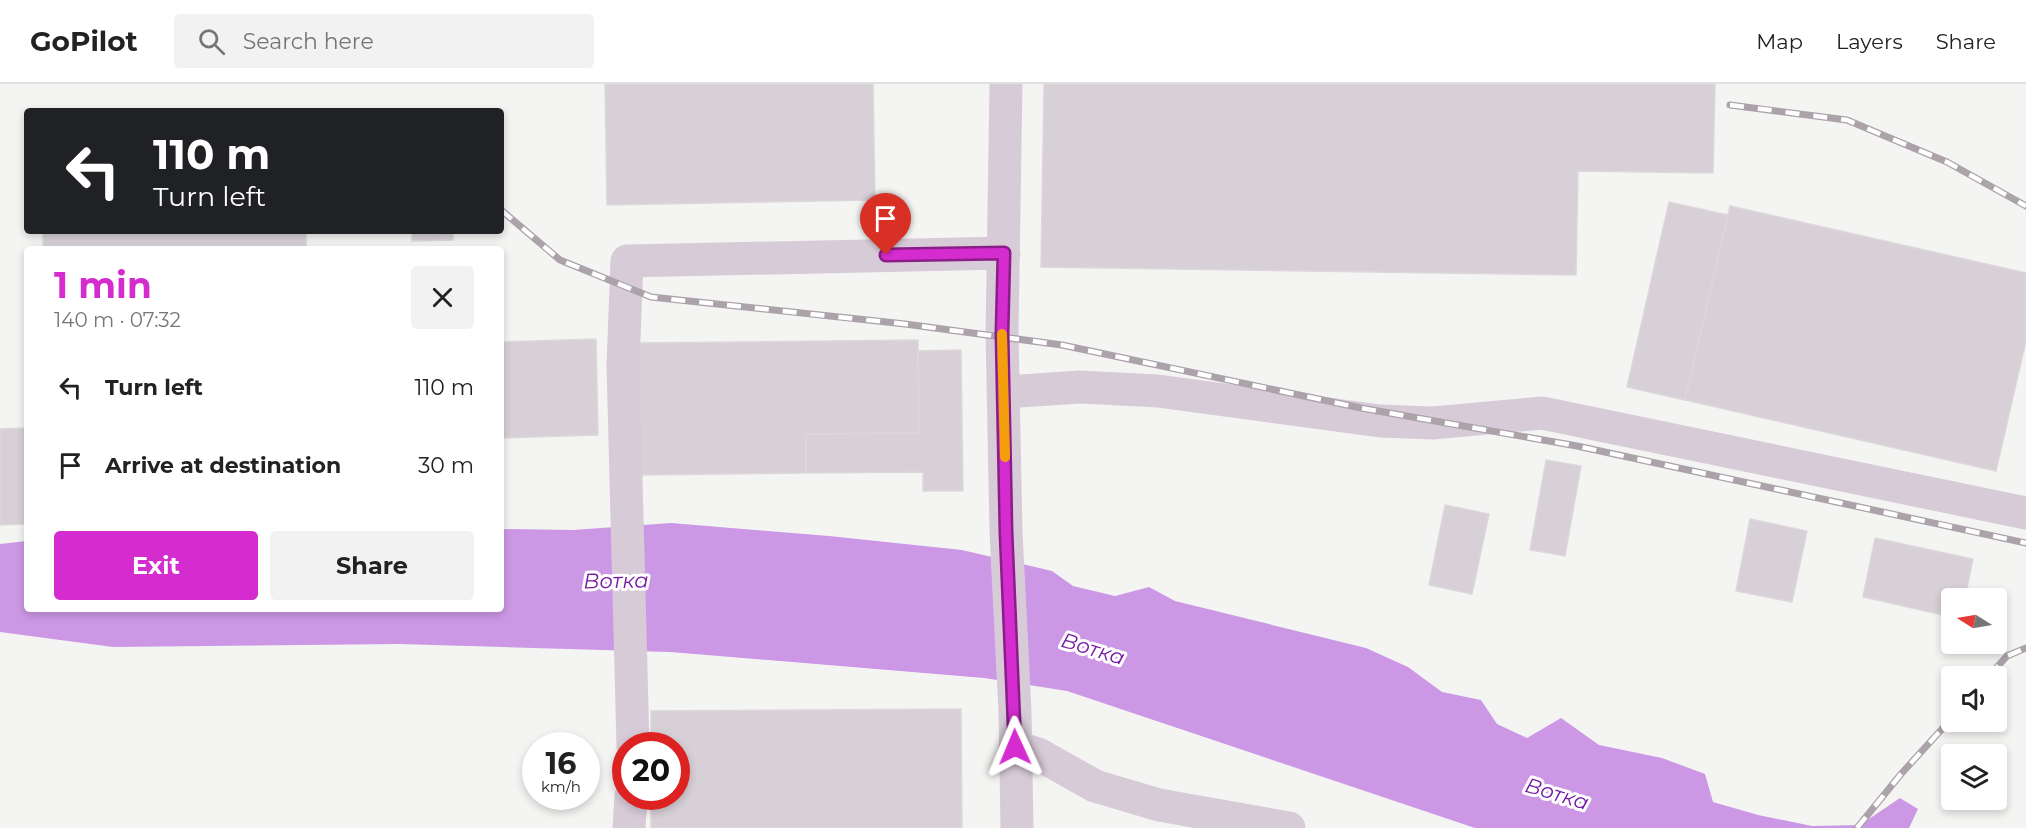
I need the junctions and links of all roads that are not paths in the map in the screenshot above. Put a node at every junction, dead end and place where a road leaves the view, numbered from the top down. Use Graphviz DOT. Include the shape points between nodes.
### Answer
graph roads {
  1 [pos="1006,84"];
  2 [pos="1004,253"];
  3 [pos="1004,392"];
  4 [pos="2026,513"];
  5 [pos="633,732"];
  6 [pos="1015,747"];
  7 [pos="630,810"];
  8 [pos="629,828"];
  9 [pos="1017,828"];
  10 [pos="1288,828"];
  1 -- 2 [label="lane"];
  2 -- 3 [label="lane"];
  2 -- 5 [label="lane" via="627,261 623,365"];
  3 -- 4 [label="lane" via="1080,387 1158,391 1401,422 1433,423 1542,413"];
  3 -- 6 [label="lane"];
  6 -- 9 [label="lane"];
  6 -- 10 [label="lane" via="1038,754 1095,786 1148,802"];
  7 -- 8 [label="lane"];
}
